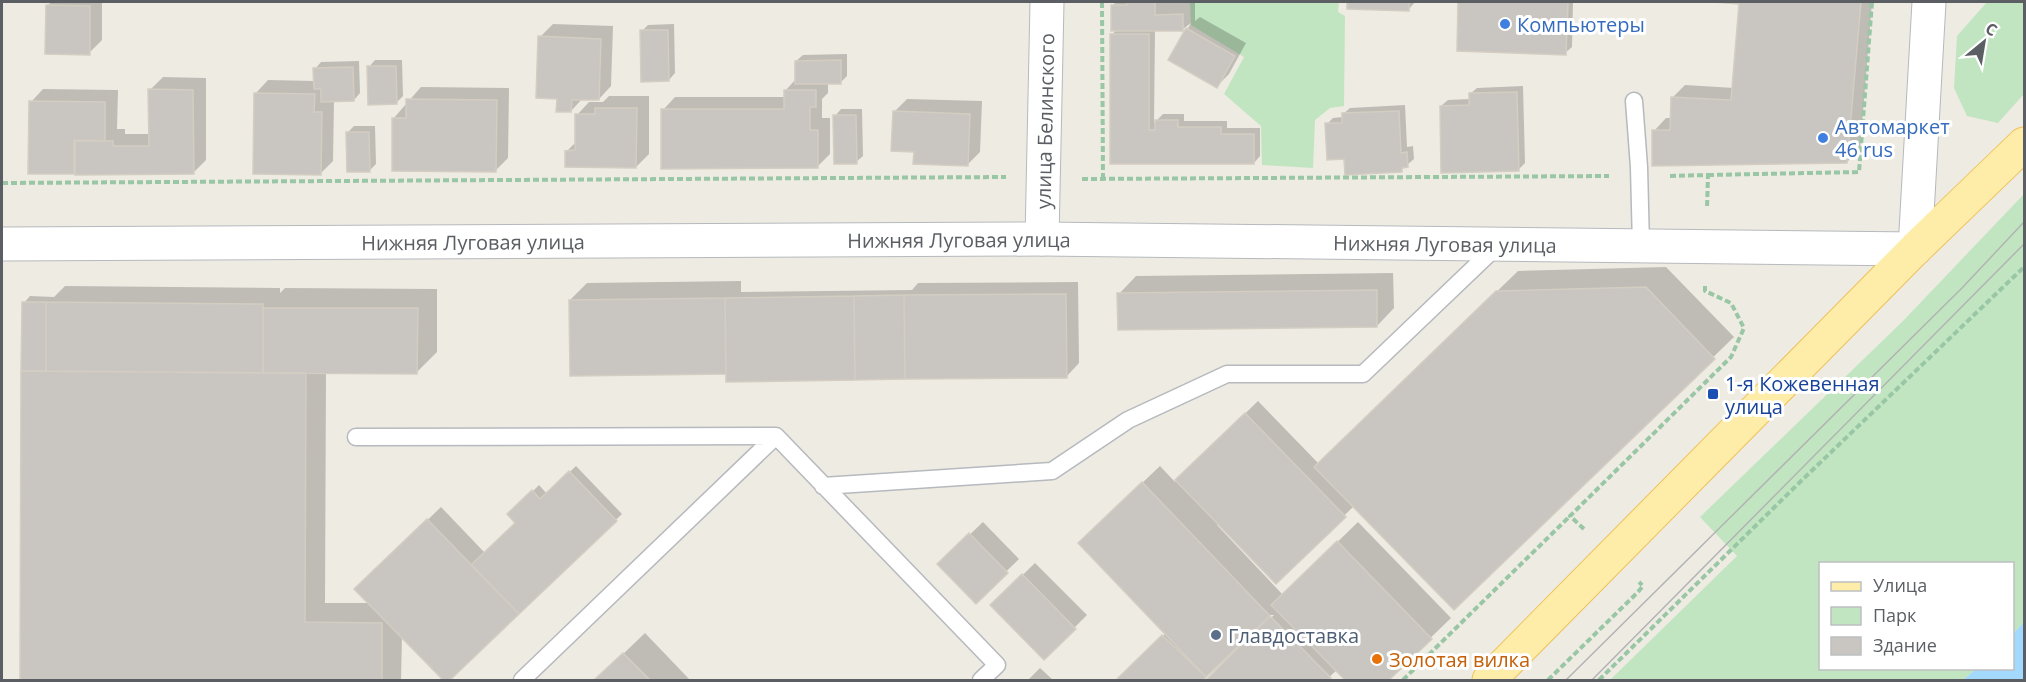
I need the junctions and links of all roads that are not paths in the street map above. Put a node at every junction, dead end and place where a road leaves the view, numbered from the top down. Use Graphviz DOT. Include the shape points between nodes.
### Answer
graph roads {
  1 [pos="1047,2"];
  2 [pos="1929,2"];
  3 [pos="1634,101"];
  4 [pos="2025,144"];
  5 [pos="1042,239"];
  6 [pos="2,244"];
  7 [pos="1499,244"];
  8 [pos="1641,246"];
  9 [pos="1915,249"];
  10 [pos="776,436"];
  11 [pos="356,437"];
  12 [pos="823,486"];
  13 [pos="522,681"];
  14 [pos="981,681"];
  15 [pos="1489,681"];
  1 -- 5 [label="street, улица Белинского"];
  2 -- 9 [label="street"];
  3 -- 8 [label="lane"];
  4 -- 9 [label="main road"];
  5 -- 6 [label="street, Нижняя Луговая улица"];
  5 -- 7 [label="street, Нижняя Луговая улица"];
  7 -- 8 [label="street, Нижняя Луговая улица"];
  7 -- 12 [label="lane" via="1363,374 1227,374 1128,420 1053,471"];
  8 -- 9 [label="street, Нижняя Луговая улица"];
  9 -- 15 [label="main road"];
  10 -- 11 [label="lane"];
  10 -- 12 [label="lane"];
  10 -- 13 [label="lane"];
  12 -- 14 [label="lane" via="997,665"];
}
